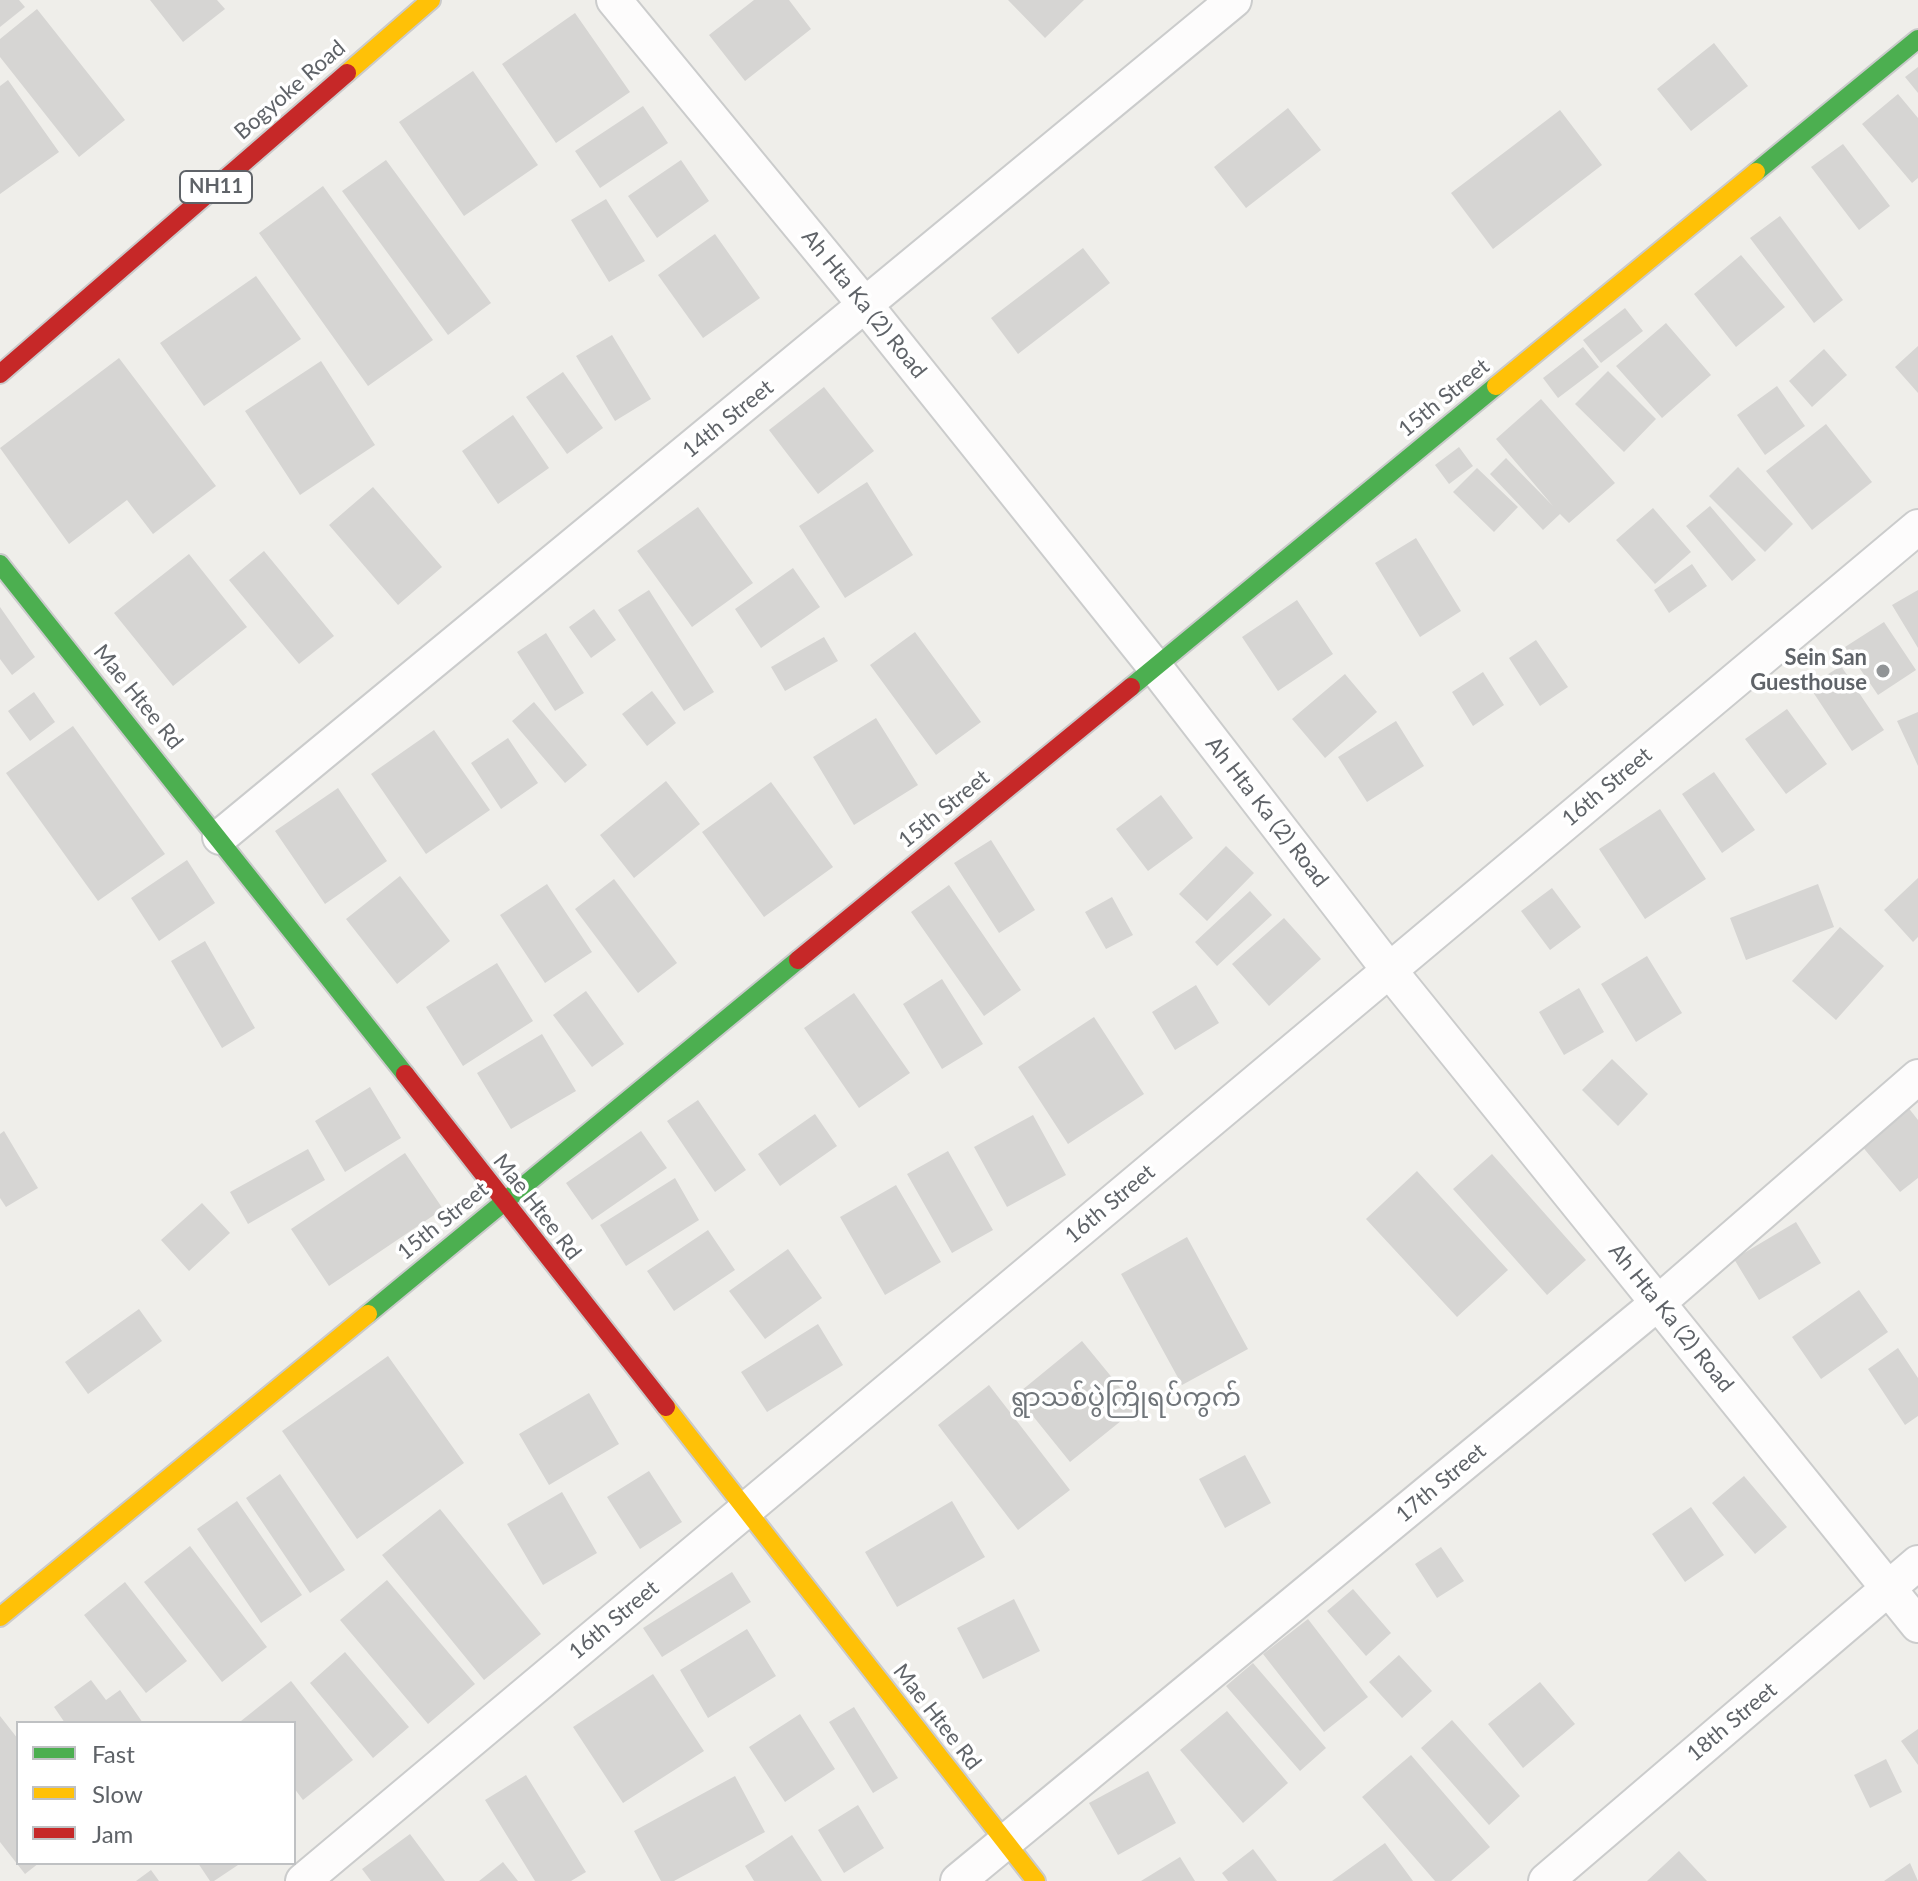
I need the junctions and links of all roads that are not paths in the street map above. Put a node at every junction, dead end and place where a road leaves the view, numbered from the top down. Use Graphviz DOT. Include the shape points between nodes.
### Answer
graph roads {
  1 [pos="431,0"];
  2 [pos="614,0"];
  3 [pos="1234,0"];
  4 [pos="1918,39"];
  5 [pos="866,306"];
  6 [pos="0,374"];
  7 [pos="1918,527"];
  8 [pos="0,564"];
  9 [pos="1155,667"];
  10 [pos="220,837"];
  11 [pos="1389,970"];
  12 [pos="1918,1077"];
  13 [pos="503,1203"];
  14 [pos="1659,1302"];
  15 [pos="744,1511"];
  16 [pos="1918,1563"];
  17 [pos="1889,1588"];
  18 [pos="0,1617"];
  19 [pos="1918,1625"];
  20 [pos="1006,1842"];
  21 [pos="303,1881"];
  22 [pos="958,1881"];
  23 [pos="1036,1881"];
  24 [pos="1546,1881"];
  1 -- 6 [label="main road, Bogyoke Road / NH11"];
  2 -- 5 [label="street, Ah Hta Ka (2) Road"];
  3 -- 5 [label="street, 14th Street"];
  4 -- 9 [label="main road, 15th Street"];
  5 -- 9 [label="street, Ah Hta Ka (2) Road"];
  5 -- 10 [label="street, 14th Street"];
  7 -- 11 [label="street, 16th Street"];
  8 -- 10 [label="main road, Mae Htee Rd"];
  9 -- 11 [label="street, Ah Hta Ka (2) Road"];
  9 -- 13 [label="main road, 15th Street"];
  10 -- 13 [label="main road, Mae Htee Rd"];
  11 -- 14 [label="street, Ah Hta Ka (2) Road"];
  11 -- 15 [label="street, 16th Street"];
  12 -- 14 [label="street, 17th Street"];
  13 -- 15 [label="main road, Mae Htee Rd"];
  13 -- 18 [label="main road, 15th Street"];
  14 -- 17 [label="street, Ah Hta Ka (2) Road"];
  14 -- 20 [label="street, 17th Street"];
  15 -- 20 [label="main road, Mae Htee Rd"];
  15 -- 21 [label="street, 16th Street"];
  16 -- 17 [label="street, 18th Street"];
  17 -- 19 [label="street, Ah Hta Ka (2) Road"];
  17 -- 24 [label="street, 18th Street"];
  20 -- 22 [label="street, 17th Street"];
  20 -- 23 [label="main road, Mae Htee Rd"];
}
